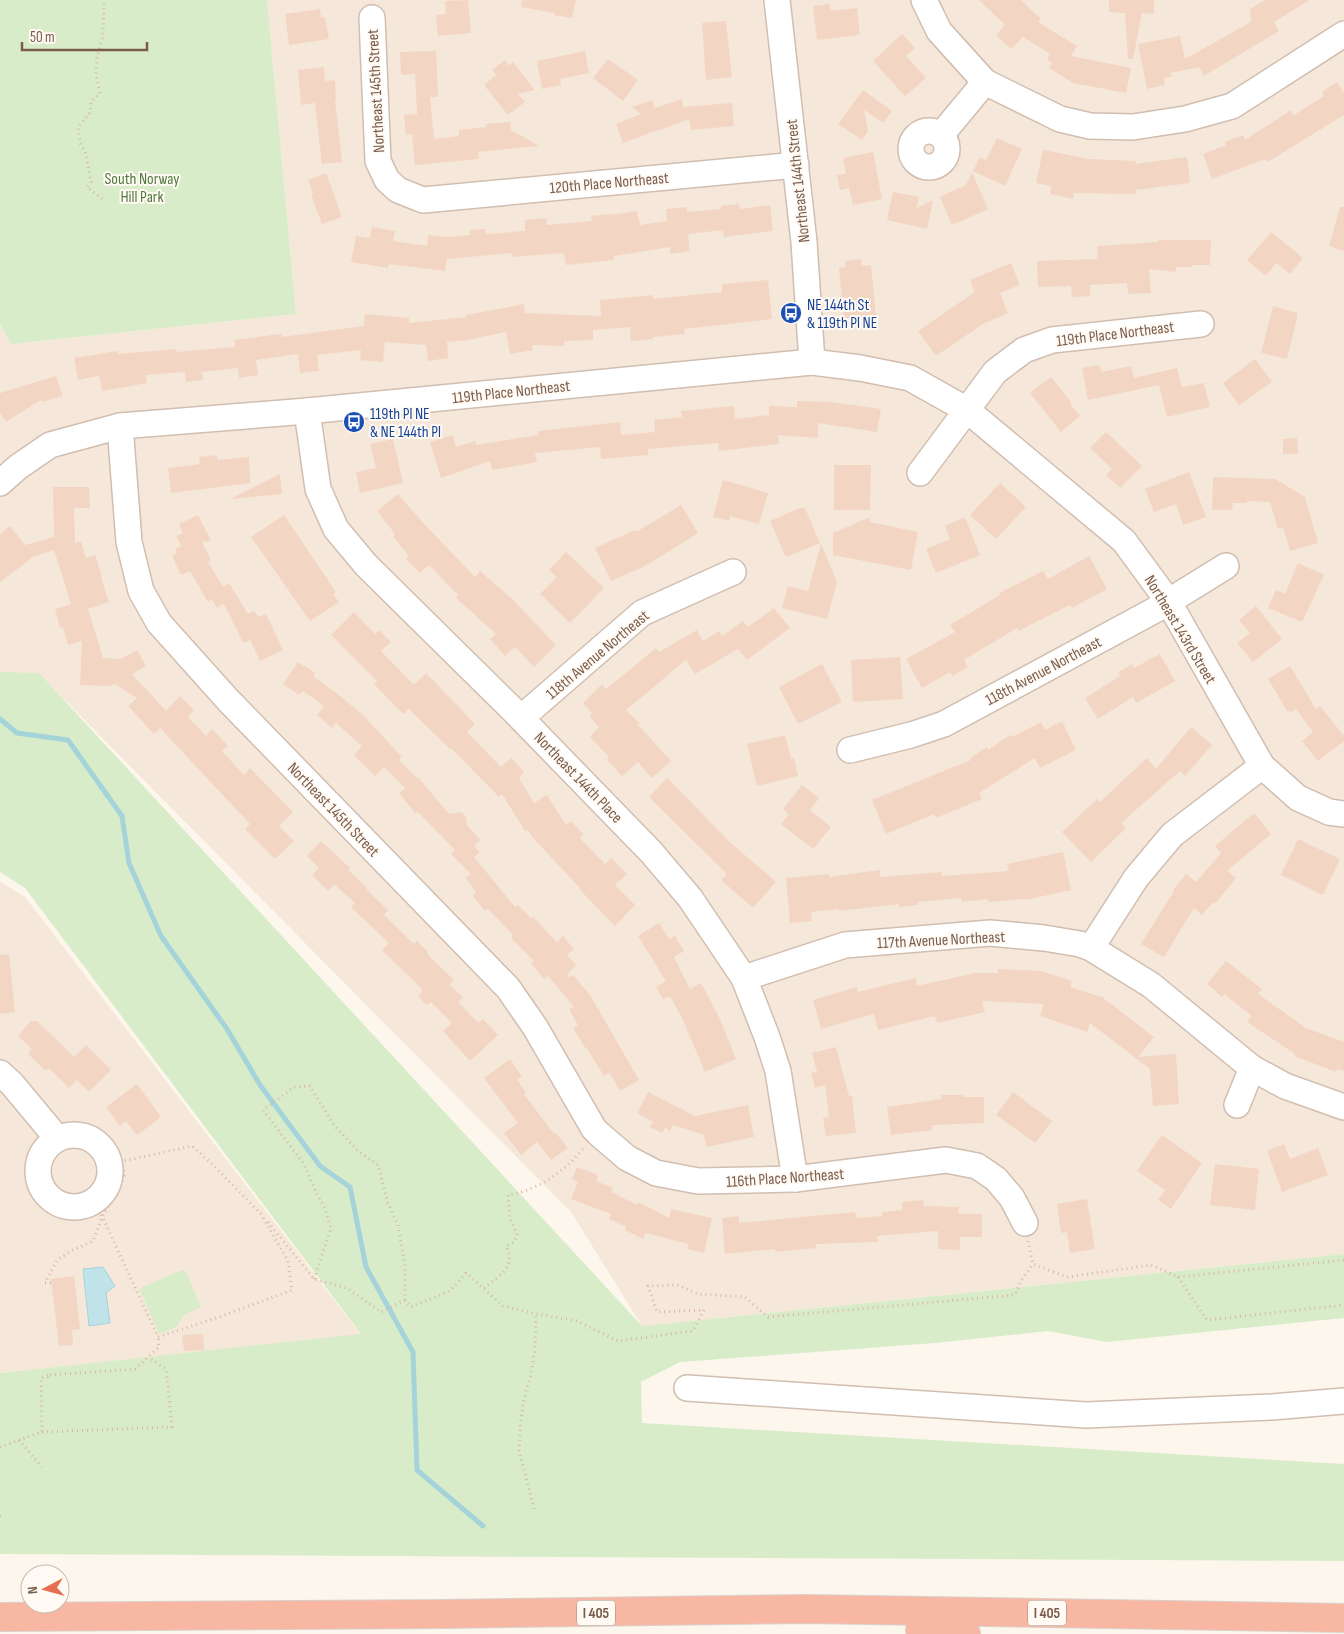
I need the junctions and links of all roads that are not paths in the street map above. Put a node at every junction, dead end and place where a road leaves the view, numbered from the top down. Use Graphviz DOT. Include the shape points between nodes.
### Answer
graph roads {
  1 [pos="777,0"];
  2 [pos="924,0"];
  3 [pos="372,18"];
  4 [pos="1344,34"];
  5 [pos="985,82"];
  6 [pos="941,135"];
  7 [pos="796,165"];
  8 [pos="423,200"];
  9 [pos="1201,324"];
  10 [pos="812,362"];
  11 [pos="967,410"];
  12 [pos="307,411"];
  13 [pos="120,426"];
  14 [pos="920,473"];
  15 [pos="0,483"];
  16 [pos="1226,566"];
  17 [pos="733,572"];
  18 [pos="1168,601"];
  19 [pos="521,718"];
  20 [pos="850,750"];
  21 [pos="1262,766"];
  22 [pos="1344,814"];
  23 [pos="1091,948"];
  24 [pos="744,978"];
  25 [pos="1252,1068"];
  26 [pos="0,1072"];
  27 [pos="1237,1105"];
  28 [pos="1344,1107"];
  29 [pos="58,1138"];
  30 [pos="627,1158"];
  31 [pos="795,1179"];
  32 [pos="1025,1223"];
  33 [pos="687,1388"];
  34 [pos="1344,1401"];
  35 [pos="750,1611"];
  36 [pos="0,1617"];
  37 [pos="1344,1618"];
  38 [pos="966,1634"];
  1 -- 7 [label="street, Northeast 144th Street"];
  2 -- 5 [label="street" via="940,31"];
  3 -- 8 [label="street, Northeast 145th Street" via="378,161 387,180 398,190"];
  4 -- 5 [label="street" via="1232,106 1185,119 1133,127 1090,126 1060,119"];
  5 -- 6 [label="street"];
  7 -- 8 [label="street, 120th Place Northeast"];
  7 -- 10 [label="street, Northeast 144th Street"];
  9 -- 11 [label="street, 119th Place Northeast" via="1052,340 1024,350 995,372"];
  10 -- 11 [label="street, Northeast 143rd Street" via="910,378"];
  10 -- 12 [label="street, 119th Place Northeast"];
  11 -- 14 [label="street"];
  11 -- 18 [label="street, Northeast 143rd Street" via="1124,541"];
  12 -- 13 [label="street, 119th Place Northeast"];
  12 -- 19 [label="street, Northeast 144th Place" via="318,489 336,529 366,565"];
  13 -- 15 [label="street, 119th Place Northeast" via="50,445 18,466"];
  13 -- 30 [label="street, Northeast 145th Street" via="129,542 141,591 159,623 228,700 508,988 535,1027 594,1129"];
  16 -- 18 [label="street, 118th Avenue Northeast"];
  17 -- 19 [label="street, 118th Avenue Northeast" via="642,613"];
  18 -- 20 [label="street, 118th Avenue Northeast" via="944,724"];
  18 -- 21 [label="street, Northeast 143rd Street"];
  19 -- 24 [label="street, Northeast 144th Place" via="651,852 690,898"];
  21 -- 22 [label="street, Northeast 143rd Street" via="1298,798 1329,812"];
  21 -- 23 [label="street" via="1172,835 1136,878"];
  23 -- 24 [label="street, 117th Avenue Northeast" via="1044,938 990,933 845,945"];
  23 -- 25 [label="street, 117th Avenue Northeast" via="1151,985"];
  24 -- 31 [label="street, Northeast 144th Place" via="778,1071"];
  25 -- 27 [label="street"];
  25 -- 28 [label="street, 117th Avenue Northeast" via="1285,1086"];
  26 -- 29 [label="street"];
  29 -- 29 [label="street" via="75,1134 90,1138 115,1157 109,1185 99,1199 99,1209 65,1207 49,1199 41,1186 33,1164"];
  30 -- 31 [label="street, 116th Place Northeast" via="656,1173 698,1182"];
  31 -- 32 [label="street, 116th Place Northeast" via="946,1160 977,1166 996,1179 1012,1198"];
  33 -- 34 [label="street" via="1086,1415"];
  35 -- 36 [label="highway, I 405"];
  35 -- 37 [label="highway, I 405" via="807,1609"];
  35 -- 38 [label="highway, I 405" via="783,1626 956,1630"];
}
